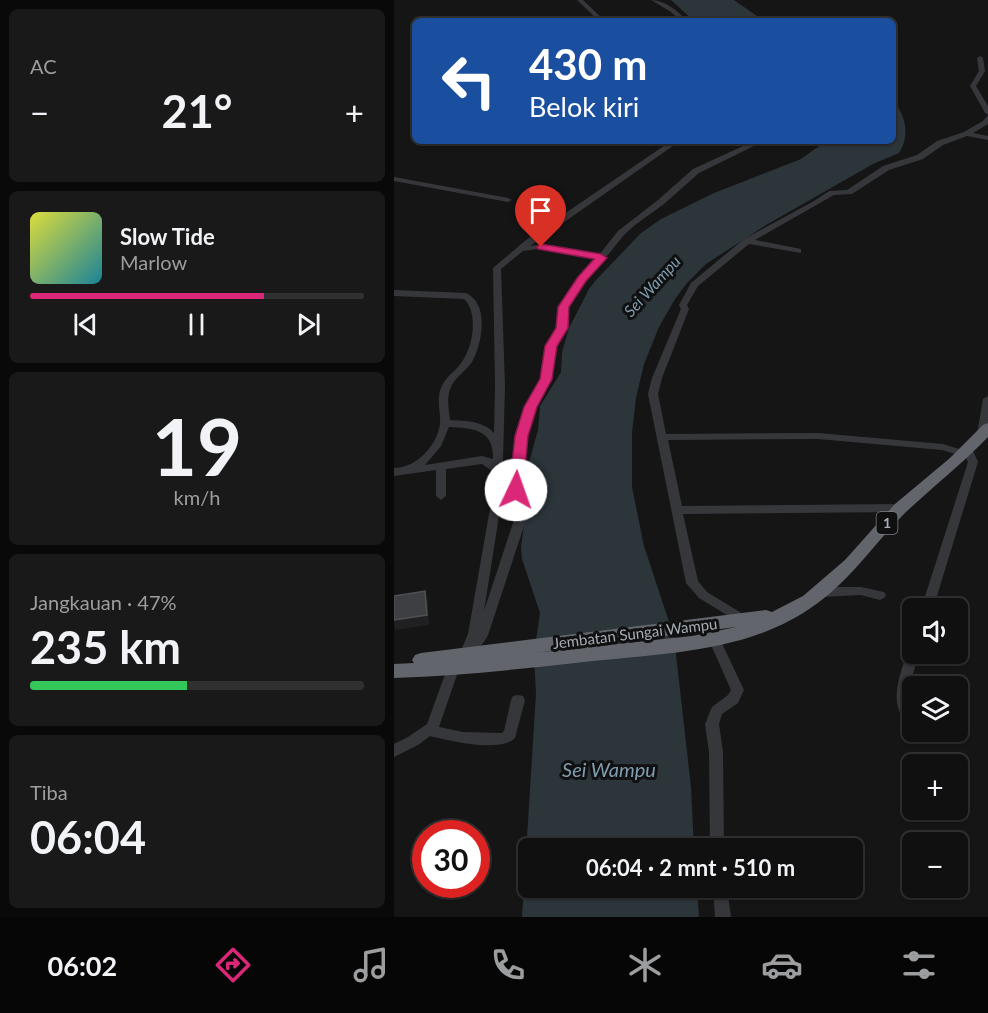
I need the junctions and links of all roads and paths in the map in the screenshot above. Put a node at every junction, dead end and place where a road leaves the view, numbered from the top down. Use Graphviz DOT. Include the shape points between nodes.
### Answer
graph roads {
  1 [pos="580,0"];
  2 [pos="654,0"];
  3 [pos="599,18"];
  4 [pos="681,18"];
  5 [pos="980,58"];
  6 [pos="987,112"];
  7 [pos="967,134"];
  8 [pos="988,138"];
  9 [pos="672,144"];
  10 [pos="754,144"];
  11 [pos="394,179"];
  12 [pos="508,200"];
  13 [pos="747,241"];
  14 [pos="518,250"];
  15 [pos="798,251"];
  16 [pos="601,258"];
  17 [pos="394,293"];
  18 [pos="988,399"];
  19 [pos="446,423"];
  20 [pos="985,431"];
  21 [pos="661,436"];
  22 [pos="498,450"];
  23 [pos="965,450"];
  24 [pos="441,467"];
  25 [pos="498,470"];
  26 [pos="407,471"];
  27 [pos="394,472"];
  28 [pos="516,490"];
  29 [pos="441,496"];
  30 [pos="495,508"];
  31 [pos="901,508"];
  32 [pos="676,510"];
  33 [pos="820,592"];
  34 [pos="880,595"];
  35 [pos="930,598"];
  36 [pos="749,624"];
  37 [pos="691,635"];
  38 [pos="714,638"];
  39 [pos="471,658"];
  40 [pos="394,661"];
  41 [pos="394,671"];
  42 [pos="518,700"];
  43 [pos="429,730"];
  44 [pos="394,751"];
  45 [pos="717,838"];
  46 [pos="721,898"];
  47 [pos="723,917"];
  1 -- 3 [label="street"];
  2 -- 4 [label="street"];
  5 -- 6 [label="street" via="982,71 973,86"];
  6 -- 7 [label="street" via="983,124"];
  7 -- 8 [label="street"];
  7 -- 13 [label="street" via="940,143 920,157 886,168 849,192 826,195"];
  9 -- 14 [label="street"];
  10 -- 16 [label="street" via="696,171 621,233"];
  11 -- 12 [label="street"];
  13 -- 15 [label="street"];
  13 -- 21 [label="street" via="694,285 683,305 685,309 654,394"];
  14 -- 16 [label="street" via="538,247"];
  14 -- 22 [label="street" via="497,271"];
  16 -- 28 [label="street" via="564,307 562,328 551,346 546,379 530,407 521,436"];
  17 -- 19 [label="street" via="466,296 475,306 478,321 468,358 444,392"];
  18 -- 20 [label="street"];
  19 -- 22 [label="street" via="486,428"];
  19 -- 26 [label="street" via="436,447"];
  20 -- 23 [label="highway, 1"];
  21 -- 23 [label="street" via="818,436"];
  21 -- 32 [label="street" via="672,473"];
  22 -- 25 [label="street"];
  23 -- 31 [label="highway, 1"];
  23 -- 35 [label="street" via="973,462"];
  24 -- 25 [label="street" via="482,460"];
  24 -- 26 [label="street"];
  24 -- 29 [label="street"];
  25 -- 30 [label="street"];
  26 -- 27 [label="street"];
  28 -- 30 [label="street" via="506,494"];
  28 -- 39 [label="street" via="519,523"];
  30 -- 39 [label="street"];
  31 -- 32 [label="street"];
  31 -- 33 [label="highway, 1"];
  32 -- 36 [label="street" via="692,584 703,596"];
  33 -- 34 [label="street" via="861,591"];
  33 -- 36 [label="highway, 1" via="785,615"];
  36 -- 37 [label="highway, Jembatan Sungai Wampu / 1"];
  36 -- 38 [label="highway, 1" via="733,636"];
  37 -- 38 [label="highway, 1"];
  37 -- 39 [label="highway, Jembatan Sungai Wampu / 1"];
  38 -- 45 [label="street" via="738,687 736,696 717,711 712,724"];
  39 -- 40 [label="highway, 1"];
  39 -- 41 [label="highway, 1"];
  39 -- 43 [label="street"];
  42 -- 43 [label="street" via="505,740 463,738"];
  43 -- 44 [label="street"];
  46 -- 47 [label="street"];
}
